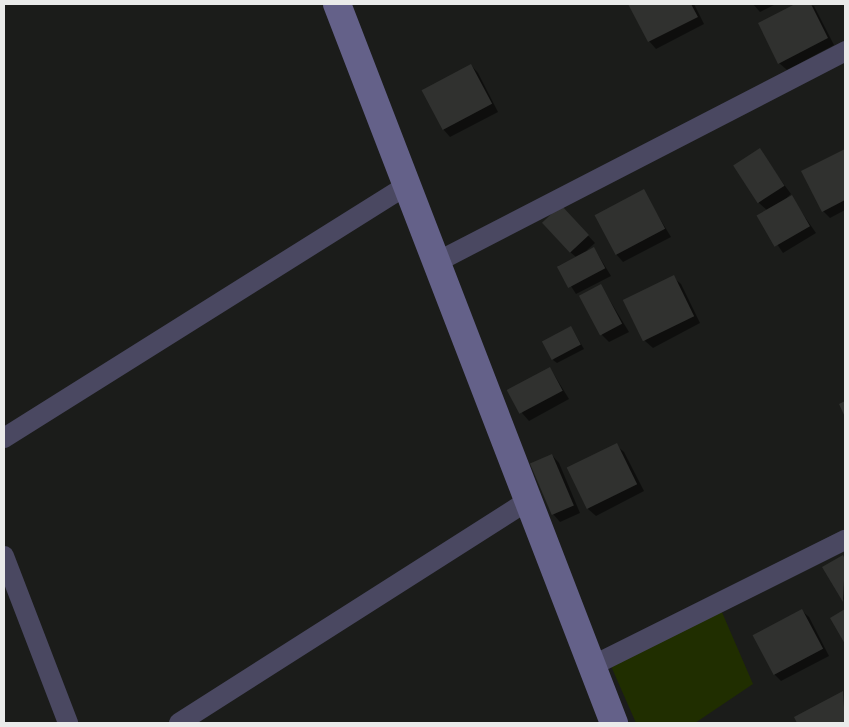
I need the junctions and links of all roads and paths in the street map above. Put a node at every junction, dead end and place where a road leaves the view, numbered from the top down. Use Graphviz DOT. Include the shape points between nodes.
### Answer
graph roads {
  1 [pos="337,4"];
  2 [pos="845,51"];
  3 [pos="406,186"];
  4 [pos="435,264"];
  5 [pos="4,438"];
  6 [pos="528,501"];
  7 [pos="845,540"];
  8 [pos="4,556"];
  9 [pos="592,666"];
  10 [pos="68,723"];
  11 [pos="179,723"];
  12 [pos="614,723"];
  1 -- 3 [label="street"];
  2 -- 4 [label="street"];
  3 -- 4 [label="street"];
  3 -- 5 [label="street"];
  4 -- 6 [label="street"];
  6 -- 9 [label="street"];
  6 -- 11 [label="street"];
  7 -- 9 [label="street"];
  8 -- 10 [label="street"];
  9 -- 12 [label="street"];
}
